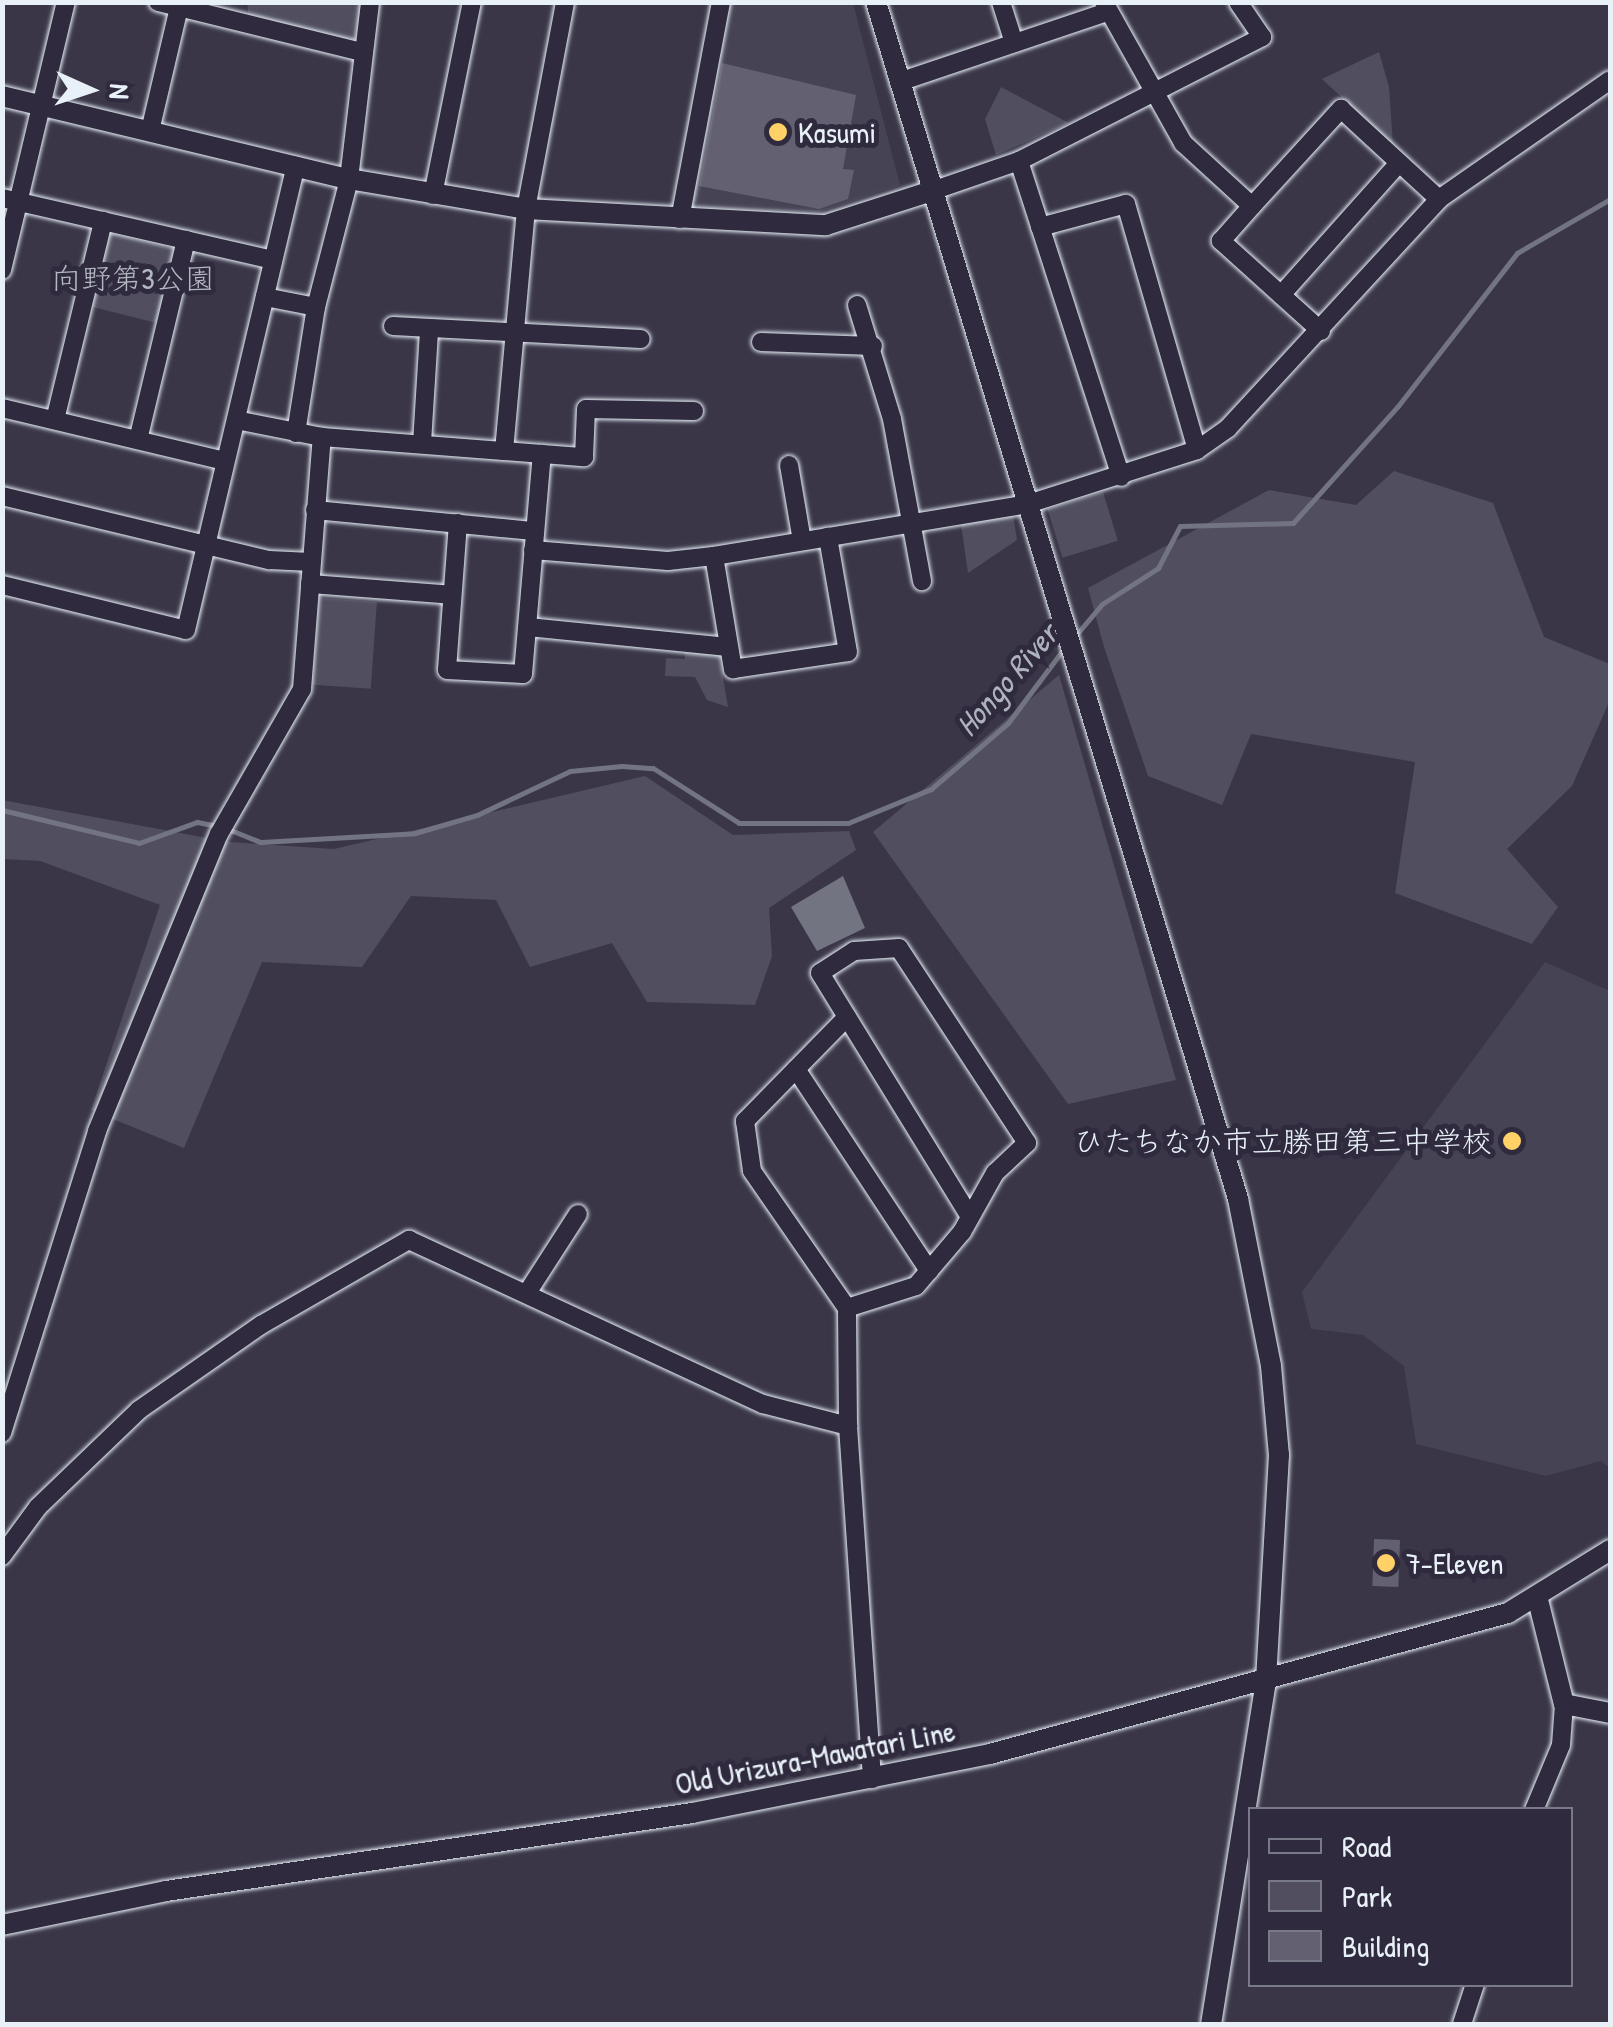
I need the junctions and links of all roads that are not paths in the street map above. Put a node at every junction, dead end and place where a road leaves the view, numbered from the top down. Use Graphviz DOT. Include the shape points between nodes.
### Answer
graph roads {
  1 [pos="66,2"];
  2 [pos="158,2"];
  3 [pos="370,2"];
  4 [pos="472,2"];
  5 [pos="566,2"];
  6 [pos="721,2"];
  7 [pos="876,2"];
  8 [pos="1002,2"];
  9 [pos="1238,2"];
  10 [pos="180,7"];
  11 [pos="1106,7"];
  12 [pos="237,11"];
  13 [pos="1014,42"];
  14 [pos="358,51"];
  15 [pos="1610,80"];
  16 [pos="899,82"];
  17 [pos="1156,92"];
  18 [pos="2,96"];
  19 [pos="41,105"];
  20 [pos="150,131"];
  21 [pos="1019,161"];
  22 [pos="1400,163"];
  23 [pos="296,166"];
  24 [pos="349,179"];
  25 [pos="932,191"];
  26 [pos="433,195"];
  27 [pos="1439,199"];
  28 [pos="11,200"];
  29 [pos="1252,206"];
  30 [pos="526,209"];
  31 [pos="680,219"];
  32 [pos="104,221"];
  33 [pos="1040,227"];
  34 [pos="186,240"];
  35 [pos="273,260"];
  36 [pos="2,270"];
  37 [pos="1281,295"];
  38 [pos="264,297"];
  39 [pos="857,304"];
  40 [pos="316,307"];
  41 [pos="393,326"];
  42 [pos="1321,331"];
  43 [pos="429,332"];
  44 [pos="514,337"];
  45 [pos="641,339"];
  46 [pos="760,342"];
  47 [pos="873,346"];
  48 [pos="2,408"];
  49 [pos="694,411"];
  50 [pos="55,420"];
  51 [pos="236,420"];
  52 [pos="296,433"];
  53 [pos="322,436"];
  54 [pos="138,440"];
  55 [pos="422,443"];
  56 [pos="504,450"];
  57 [pos="1197,450"];
  58 [pos="542,454"];
  59 [pos="226,462"];
  60 [pos="789,465"];
  61 [pos="1121,477"];
  62 [pos="2,496"];
  63 [pos="1028,504"];
  64 [pos="315,510"];
  65 [pos="458,523"];
  66 [pos="912,525"];
  67 [pos="828,537"];
  68 [pos="534,540"];
  69 [pos="802,541"];
  70 [pos="206,544"];
  71 [pos="714,556"];
  72 [pos="311,562"];
  73 [pos="922,581"];
  74 [pos="310,584"];
  75 [pos="2,585"];
  76 [pos="452,595"];
  77 [pos="528,627"];
  78 [pos="728,646"];
  79 [pos="846,1017"];
  80 [pos="796,1068"];
  81 [pos="578,1214"];
  82 [pos="970,1217"];
  83 [pos="929,1271"];
  84 [pos="528,1293"];
  85 [pos="847,1308"];
  86 [pos="848,1426"];
  87 [pos="2,1433"];
  88 [pos="1610,1550"];
  89 [pos="2,1556"];
  90 [pos="1538,1600"];
  91 [pos="1266,1681"];
  92 [pos="1564,1704"];
  93 [pos="1610,1713"];
  94 [pos="872,1779"];
  95 [pos="1535,1807"];
  96 [pos="2,1925"];
  97 [pos="1474,1987"];
  98 [pos="1212,2024"];
  99 [pos="1462,2024"];
  1 -- 19 [label="street"];
  2 -- 10 [label="street"];
  3 -- 14 [label="street"];
  4 -- 26 [label="street"];
  5 -- 30 [label="street"];
  6 -- 31 [label="street"];
  7 -- 16 [label="street"];
  8 -- 13 [label="street"];
  9 -- 17 [label="street" via="1262,37"];
  10 -- 12 [label="street"];
  10 -- 20 [label="street"];
  11 -- 13 [label="street"];
  11 -- 17 [label="street"];
  12 -- 14 [label="street"];
  13 -- 16 [label="street"];
  14 -- 24 [label="street"];
  15 -- 27 [label="street"];
  16 -- 25 [label="street"];
  17 -- 21 [label="street"];
  17 -- 29 [label="street" via="1183,143"];
  18 -- 19 [label="street"];
  19 -- 20 [label="street"];
  19 -- 28 [label="street"];
  20 -- 23 [label="street"];
  21 -- 25 [label="street"];
  21 -- 33 [label="street"];
  22 -- 27 [label="street"];
  22 -- 29 [label="street" via="1340,109"];
  22 -- 37 [label="street"];
  23 -- 24 [label="street"];
  23 -- 35 [label="street"];
  24 -- 26 [label="street"];
  24 -- 40 [label="street"];
  25 -- 31 [label="street" via="826,225"];
  25 -- 63 [label="street"];
  26 -- 30 [label="street"];
  27 -- 42 [label="street"];
  28 -- 32 [label="street"];
  28 -- 36 [label="street"];
  29 -- 37 [label="street" via="1221,241"];
  30 -- 31 [label="street"];
  30 -- 44 [label="street"];
  32 -- 34 [label="street"];
  32 -- 50 [label="street"];
  33 -- 57 [label="street" via="1126,204"];
  33 -- 61 [label="street"];
  34 -- 35 [label="street"];
  34 -- 54 [label="street"];
  35 -- 38 [label="street"];
  37 -- 42 [label="street"];
  38 -- 40 [label="street"];
  38 -- 51 [label="street"];
  39 -- 47 [label="street"];
  40 -- 52 [label="street"];
  41 -- 43 [label="street"];
  42 -- 57 [label="street" via="1228,428"];
  43 -- 44 [label="street"];
  43 -- 55 [label="street"];
  44 -- 45 [label="street"];
  44 -- 56 [label="street"];
  46 -- 47 [label="street"];
  47 -- 66 [label="street"];
  48 -- 50 [label="street"];
  49 -- 58 [label="street" via="586,409 584,457"];
  50 -- 54 [label="street"];
  51 -- 52 [label="street"];
  51 -- 59 [label="street"];
  52 -- 53 [label="street"];
  53 -- 55 [label="street"];
  53 -- 64 [label="street"];
  54 -- 59 [label="street"];
  55 -- 56 [label="street"];
  56 -- 58 [label="street"];
  57 -- 61 [label="street"];
  58 -- 68 [label="street"];
  59 -- 70 [label="street"];
  60 -- 69 [label="street"];
  61 -- 63 [label="street"];
  62 -- 70 [label="street"];
  63 -- 66 [label="street"];
  63 -- 91 [label="street" via="1238,1199 1270,1366 1279,1455"];
  64 -- 65 [label="street"];
  64 -- 72 [label="street"];
  65 -- 68 [label="street"];
  65 -- 76 [label="street"];
  66 -- 67 [label="street"];
  66 -- 73 [label="street"];
  67 -- 69 [label="street"];
  67 -- 78 [label="street" via="848,652 733,669"];
  68 -- 71 [label="street" via="668,562"];
  68 -- 77 [label="street"];
  69 -- 71 [label="street"];
  70 -- 72 [label="street"];
  70 -- 75 [label="street" via="186,630"];
  71 -- 78 [label="street"];
  72 -- 74 [label="street"];
  74 -- 76 [label="street"];
  74 -- 87 [label="street" via="302,689 222,829 97,1130"];
  76 -- 77 [label="street" via="448,670 523,674"];
  77 -- 78 [label="street"];
  79 -- 80 [label="street"];
  79 -- 82 [label="street"];
  79 -- 82 [label="street" via="820,973 854,951 899,948 1027,1142 996,1172"];
  80 -- 83 [label="street"];
  80 -- 85 [label="street" via="745,1121 752,1171"];
  81 -- 84 [label="street"];
  82 -- 83 [label="street"];
  83 -- 85 [label="street" via="916,1286"];
  84 -- 86 [label="street" via="763,1404"];
  84 -- 89 [label="street" via="410,1240 262,1324 139,1410 38,1507"];
  85 -- 86 [label="street"];
  86 -- 94 [label="street"];
  88 -- 90 [label="street, Old Urizura-Mawatari Line"];
  90 -- 91 [label="street, Old Urizura-Mawatari Line"];
  90 -- 92 [label="street"];
  91 -- 94 [label="street, Old Urizura-Mawatari Line"];
  91 -- 98 [label="street"];
  92 -- 93 [label="street"];
  92 -- 95 [label="street" via="1560,1745"];
  94 -- 96 [label="street, Old Urizura-Mawatari Line"];
  97 -- 99 [label="street"];
}
